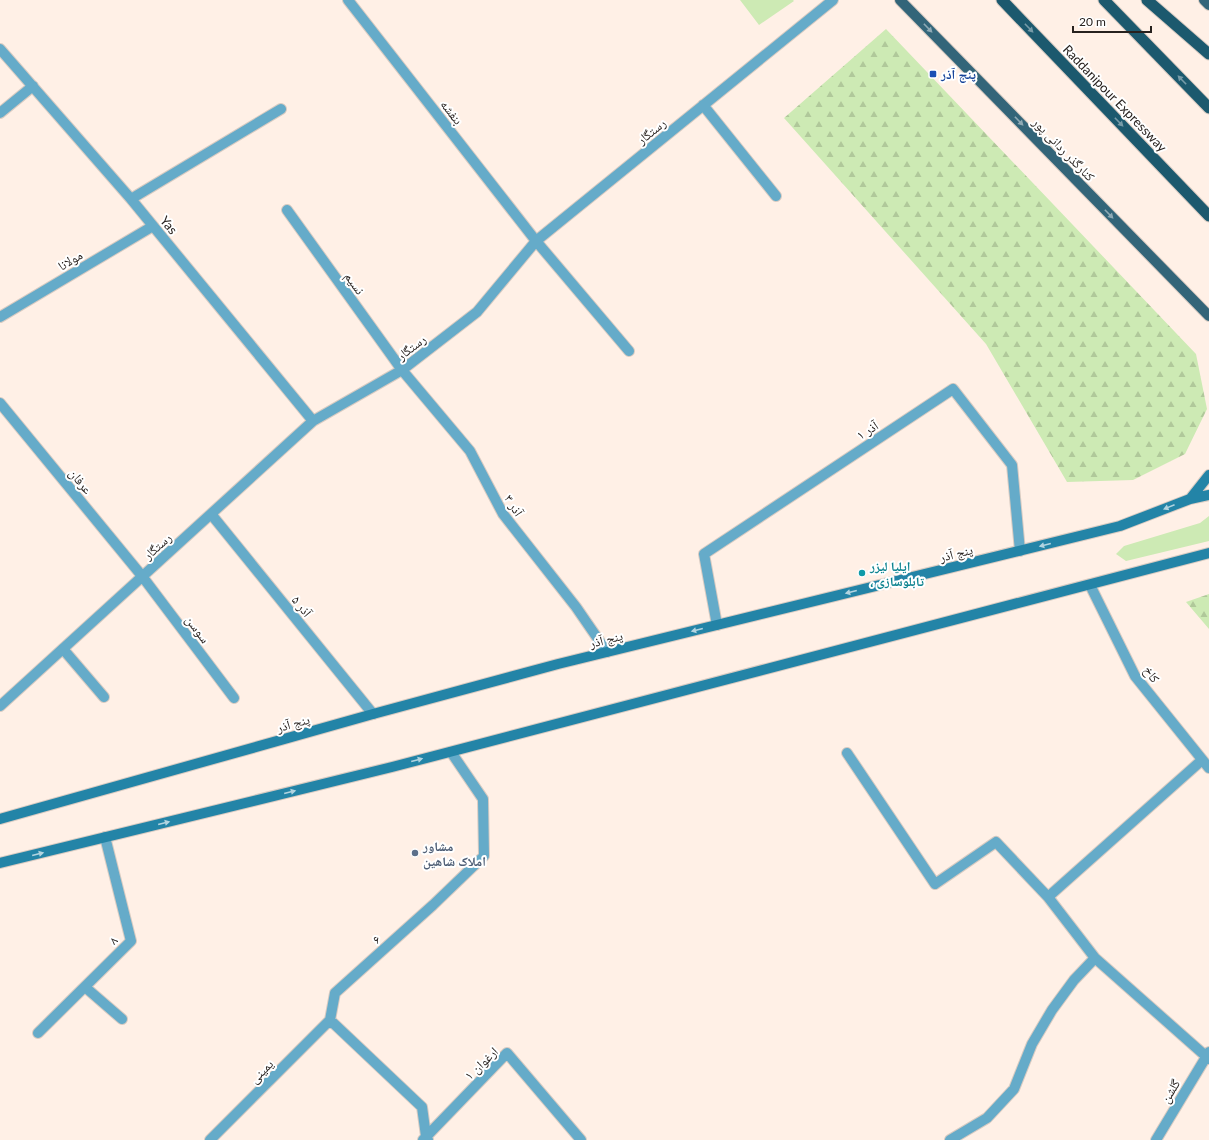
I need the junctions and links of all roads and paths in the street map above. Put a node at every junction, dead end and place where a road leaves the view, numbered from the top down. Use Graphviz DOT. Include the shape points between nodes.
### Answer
graph roads {
  1 [pos="348,0"];
  2 [pos="833,0"];
  3 [pos="900,0"];
  4 [pos="1002,0"];
  5 [pos="1104,0"];
  6 [pos="1147,0"];
  7 [pos="1204,0"];
  8 [pos="1209,5"];
  9 [pos="0,49"];
  10 [pos="1209,54"];
  11 [pos="33,86"];
  12 [pos="702,105"];
  13 [pos="1209,108"];
  14 [pos="281,109"];
  15 [pos="0,113"];
  16 [pos="776,196"];
  17 [pos="131,199"];
  18 [pos="287,210"];
  19 [pos="1209,216"];
  20 [pos="153,226"];
  21 [pos="536,241"];
  22 [pos="1209,316"];
  23 [pos="0,317"];
  24 [pos="629,350"];
  25 [pos="402,370"];
  26 [pos="0,403"];
  27 [pos="313,421"];
  28 [pos="1209,474"];
  29 [pos="1209,495"];
  30 [pos="1190,499"];
  31 [pos="211,514"];
  32 [pos="1020,551"];
  33 [pos="1209,553"];
  34 [pos="142,576"];
  35 [pos="1090,585"];
  36 [pos="717,625"];
  37 [pos="62,649"];
  38 [pos="607,652"];
  39 [pos="104,697"];
  40 [pos="234,698"];
  41 [pos="0,706"];
  42 [pos="373,714"];
  43 [pos="451,752"];
  44 [pos="848,753"];
  45 [pos="1202,760"];
  46 [pos="1209,768"];
  47 [pos="0,819"];
  48 [pos="105,837"];
  49 [pos="0,863"];
  50 [pos="1048,897"];
  51 [pos="1095,958"];
  52 [pos="84,987"];
  53 [pos="122,1019"];
  54 [pos="330,1020"];
  55 [pos="38,1033"];
  56 [pos="1208,1056"];
  57 [pos="426,1139"];
  58 [pos="210,1140"];
  59 [pos="581,1140"];
  60 [pos="950,1140"];
  61 [pos="1156,1140"];
  1 -- 21 [label="street, بنفشه"];
  2 -- 12 [label="street, رستگار"];
  3 -- 22 [label="main road, کنارگذر ردانی پور, one-way"];
  4 -- 19 [label="highway, Raddanipour Expressway, one-way"];
  13 -- 5 [label="highway, one-way"];
  6 -- 10 [label="highway"];
  7 -- 8 [label="main road"];
  9 -- 11 [label="street, Yas"];
  11 -- 15 [label="street"];
  11 -- 17 [label="street, Yas"];
  12 -- 16 [label="street"];
  12 -- 21 [label="street, رستگار"];
  14 -- 17 [label="street"];
  17 -- 20 [label="street, Yas"];
  18 -- 25 [label="street, نسیم"];
  20 -- 23 [label="street, مولانا"];
  20 -- 27 [label="street, Yas"];
  21 -- 24 [label="street, بنفشه"];
  21 -- 25 [label="street, رستگار" via="477,312"];
  25 -- 27 [label="street, رستگار"];
  25 -- 38 [label="street, آذر ۳" via="470,451 503,514 576,607"];
  26 -- 34 [label="street, عرفان"];
  27 -- 31 [label="street, رستگار"];
  28 -- 30 [label="main road"];
  29 -- 30 [label="main road, پنج آذر"];
  30 -- 32 [label="main road, پنج آذر, one-way" via="1120,526"];
  31 -- 34 [label="street, رستگار"];
  31 -- 42 [label="street, آذر ۵"];
  32 -- 36 [label="main road, پنج آذر, one-way"];
  32 -- 36 [label="street, آذر ۱" via="1012,465 953,389 704,554"];
  33 -- 35 [label="main road"];
  34 -- 37 [label="street, رستگار"];
  34 -- 40 [label="street, سوسن"];
  35 -- 43 [label="main road"];
  35 -- 45 [label="street, کاخ" via="1135,676"];
  36 -- 38 [label="main road, پنج آذر, one-way"];
  37 -- 39 [label="street"];
  37 -- 41 [label="street, رستگار"];
  38 -- 42 [label="main road, پنج آذر"];
  42 -- 47 [label="main road, پنج آذر"];
  48 -- 43 [label="main road, one-way"];
  43 -- 54 [label="street, ۶" via="483,799 484,856 335,993"];
  44 -- 50 [label="street" via="935,884 996,842"];
  45 -- 46 [label="street, کاخ"];
  45 -- 50 [label="street"];
  49 -- 48 [label="main road, one-way"];
  48 -- 52 [label="street, ۸" via="131,941"];
  50 -- 51 [label="street"];
  51 -- 56 [label="street"];
  51 -- 60 [label="street" via="1074,980 1052,1010 1032,1044 1014,1089 987,1118"];
  52 -- 53 [label="street"];
  52 -- 55 [label="street, ۸"];
  54 -- 57 [label="street" via="422,1106"];
  54 -- 58 [label="street, یمینی"];
  56 -- 61 [label="street, گلشن"];
  57 -- 59 [label="street, ارغوان ۱" via="507,1053"];
}
